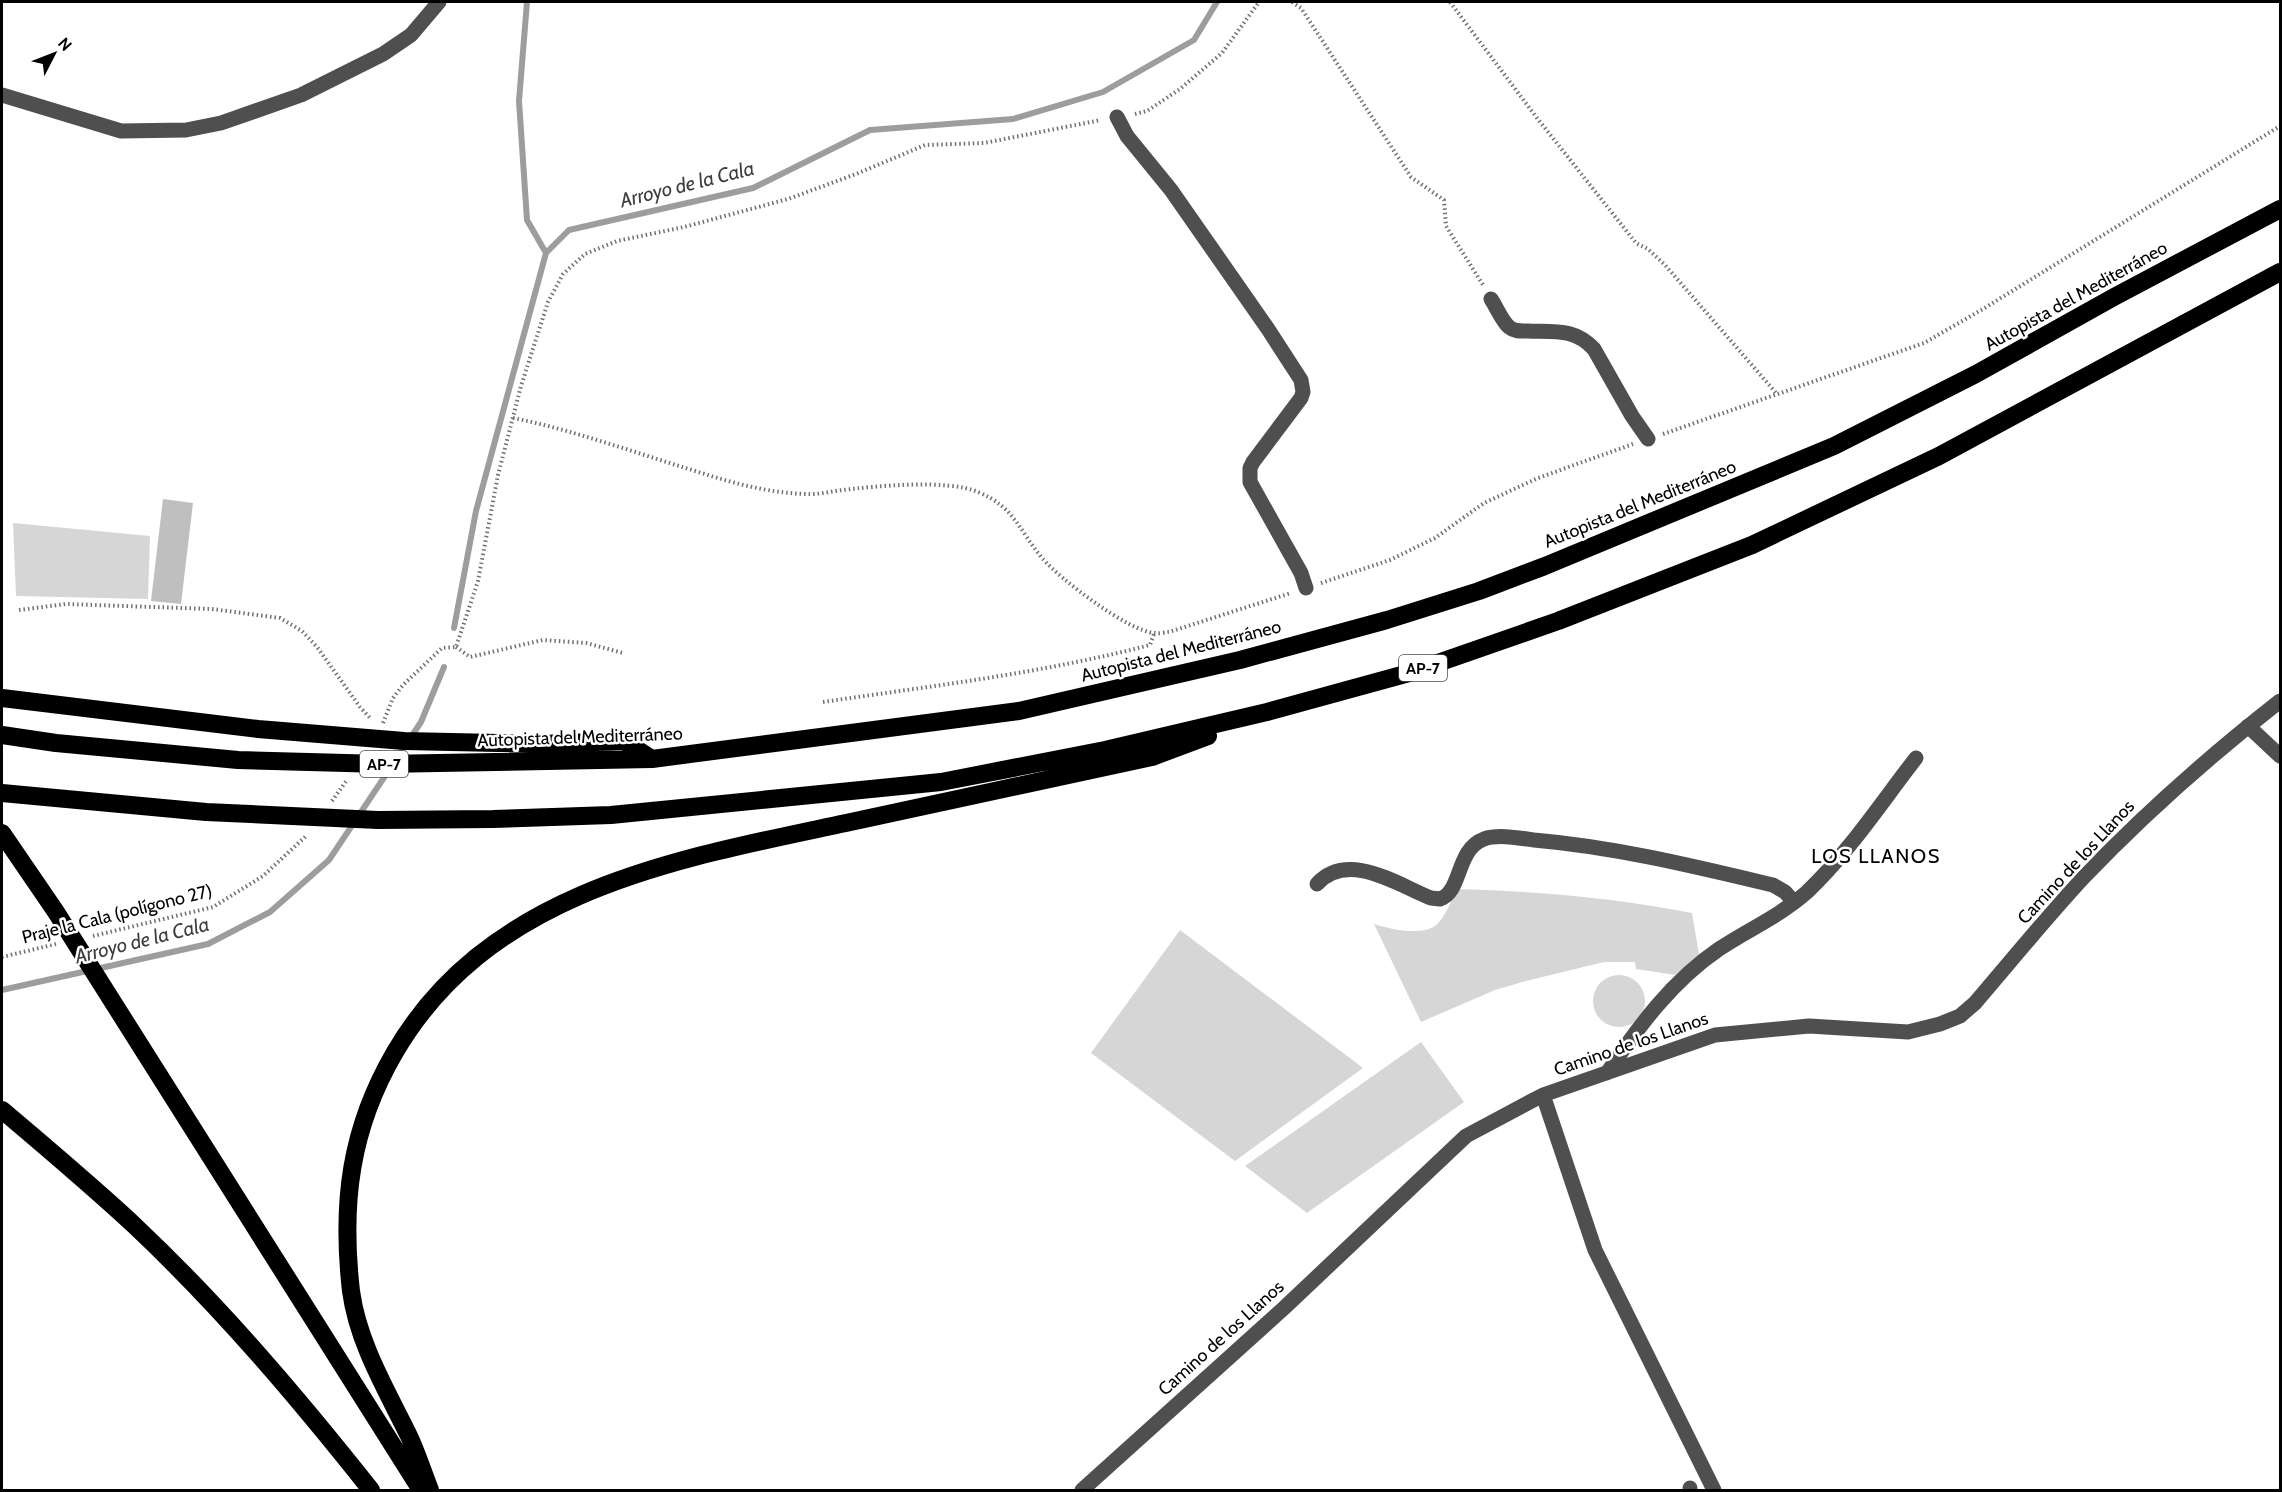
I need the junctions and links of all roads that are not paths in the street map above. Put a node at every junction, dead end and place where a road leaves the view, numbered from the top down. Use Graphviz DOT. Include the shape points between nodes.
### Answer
graph roads {
  1 [pos="439,2"];
  2 [pos="2,95"];
  3 [pos="1117,117"];
  4 [pos="2280,209"];
  5 [pos="2280,272"];
  6 [pos="1491,299"];
  7 [pos="1648,439"];
  8 [pos="1306,588"];
  9 [pos="2,698"];
  10 [pos="2280,700"];
  11 [pos="1267,712"];
  12 [pos="2248,726"];
  13 [pos="2,735"];
  14 [pos="2280,756"];
  15 [pos="1916,758"];
  16 [pos="652,759"];
  17 [pos="2,793"];
  18 [pos="2,833"];
  19 [pos="1317,884"];
  20 [pos="1794,902"];
  21 [pos="1607,1073"];
  22 [pos="1543,1095"];
  23 [pos="2,1110"];
  24 [pos="371,1491"];
  25 [pos="421,1491"];
  26 [pos="430,1491"];
  27 [pos="1082,1491"];
  28 [pos="1714,1491"];
  1 -- 2 [label="street" via="411,35 383,54 301,95 221,123 186,130 121,131"];
  3 -- 8 [label="street" via="1127,136 1172,190 1301,380 1301,398 1253,462 1249,475 1302,573"];
  4 -- 16 [label="highway, Autopista del Mediterráneo / AP-7" via="1976,374 1834,446 1479,591 1240,660 1019,711"];
  5 -- 11 [label="highway, AP-7" via="1939,456 1752,545 1558,621 1409,673"];
  6 -- 7 [label="street" via="1507,326 1515,331 1566,332 1586,341"];
  9 -- 16 [label="highway" via="258,729 404,741 624,741"];
  10 -- 12 [label="street, Camino de los Llanos"];
  11 -- 17 [label="highway, AP-7" via="1105,750 941,782 611,815 378,820 206,812"];
  11 -- 26 [label="highway" via="1152,758 753,843 638,874 546,910 465,964 412,1022 379,1080 358,1136 350,1178 352,1293 364,1340 410,1437"];
  12 -- 14 [label="street"];
  12 -- 21 [label="street, Camino de los Llanos" via="2150,811 2097,864 1960,1016 1908,1032 1809,1026 1715,1035"];
  13 -- 16 [label="highway, Autopista del Mediterráneo / AP-7" via="238,760 382,764"];
  15 -- 20 [label="street" via="1834,864"];
  18 -- 25 [label="highway" via="56,912"];
  19 -- 20 [label="street" via="1337,870 1363,870 1440,899 1450,891 1473,845 1488,837 1586,844 1671,860 1773,885"];
  20 -- 21 [label="street" via="1690,971 1655,1008"];
  21 -- 22 [label="street, Camino de los Llanos"];
  22 -- 27 [label="street, Camino de los Llanos" via="1466,1136"];
  22 -- 28 [label="street" via="1595,1250"];
  23 -- 24 [label="highway" via="136,1227 199,1289 268,1365"];
}
